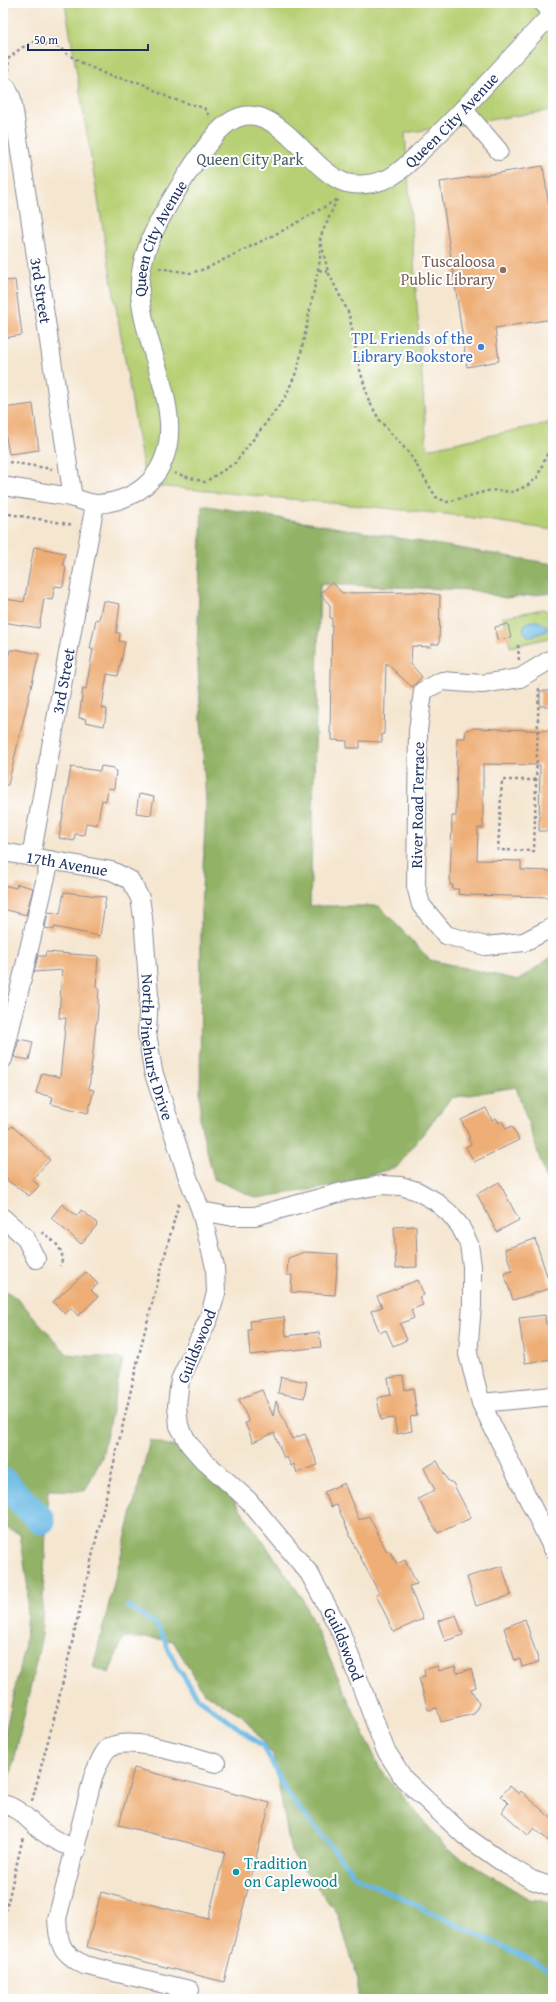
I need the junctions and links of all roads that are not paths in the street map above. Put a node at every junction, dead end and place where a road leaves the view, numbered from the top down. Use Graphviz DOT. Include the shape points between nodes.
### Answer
graph roads {
  1 [pos="543,3"];
  2 [pos="553,13"];
  3 [pos="5,88"];
  4 [pos="463,109"];
  5 [pos="499,151"];
  6 [pos="3,486"];
  7 [pos="73,498"];
  8 [pos="95,504"];
  9 [pos="546,662"];
  10 [pos="3,852"];
  11 [pos="31,857"];
  12 [pos="50,860"];
  13 [pos="130,880"];
  14 [pos="553,927"];
  15 [pos="3,1059"];
  16 [pos="201,1211"];
  17 [pos="3,1218"];
  18 [pos="36,1259"];
  19 [pos="553,1396"];
  20 [pos="480,1403"];
  21 [pos="553,1549"];
  22 [pos="216,1763"];
  23 [pos="3,1804"];
  24 [pos="77,1849"];
  25 [pos="553,1887"];
  26 [pos="190,1990"];
  1 -- 2 [label="street"];
  2 -- 4 [label="street, Queen City Avenue"];
  3 -- 7 [label="street, 3rd Street" via="12,99"];
  4 -- 5 [label="street"];
  4 -- 8 [label="street, Queen City Avenue" via="432,141 387,180 365,185 344,182 321,166 284,131 269,121 254,116 244,117 219,131 160,219 148,246 140,282 144,320 168,410 168,450 161,468 146,485 126,498"];
  6 -- 7 [label="street, Queen City Avenue"];
  7 -- 8 [label="street, Queen City Avenue"];
  8 -- 11 [label="street, 3rd Street"];
  9 -- 14 [label="street, River Road Terrace" via="520,678 482,684 442,681 423,690 418,731 416,886 420,905 446,935 485,946 524,942"];
  10 -- 11 [label="street, 17th Avenue"];
  11 -- 12 [label="street, 17th Avenue"];
  12 -- 13 [label="street, 17th Avenue" via="112,871"];
  12 -- 15 [label="street"];
  13 -- 16 [label="street, North Pinehurst Drive" via="140,898 143,917 149,995 147,1033 153,1071"];
  16 -- 20 [label="street" via="228,1216 255,1216 342,1192 381,1185 401,1186 435,1201 460,1226 469,1244 472,1305 468,1354"];
  16 -- 25 [label="street, Guildswood" via="215,1267 216,1293 209,1318 180,1380 177,1406 179,1426 189,1444 203,1460 248,1500 309,1573 340,1630 385,1749 404,1779 465,1836 532,1880"];
  17 -- 18 [label="street" via="25,1237"];
  19 -- 20 [label="street"];
  20 -- 21 [label="street"];
  22 -- 24 [label="street" via="147,1745 126,1742 109,1747 93,1777"];
  23 -- 24 [label="street" via="28,1818 43,1832 62,1844"];
  24 -- 26 [label="street" via="57,1919 59,1940 68,1956 84,1965"];
}
